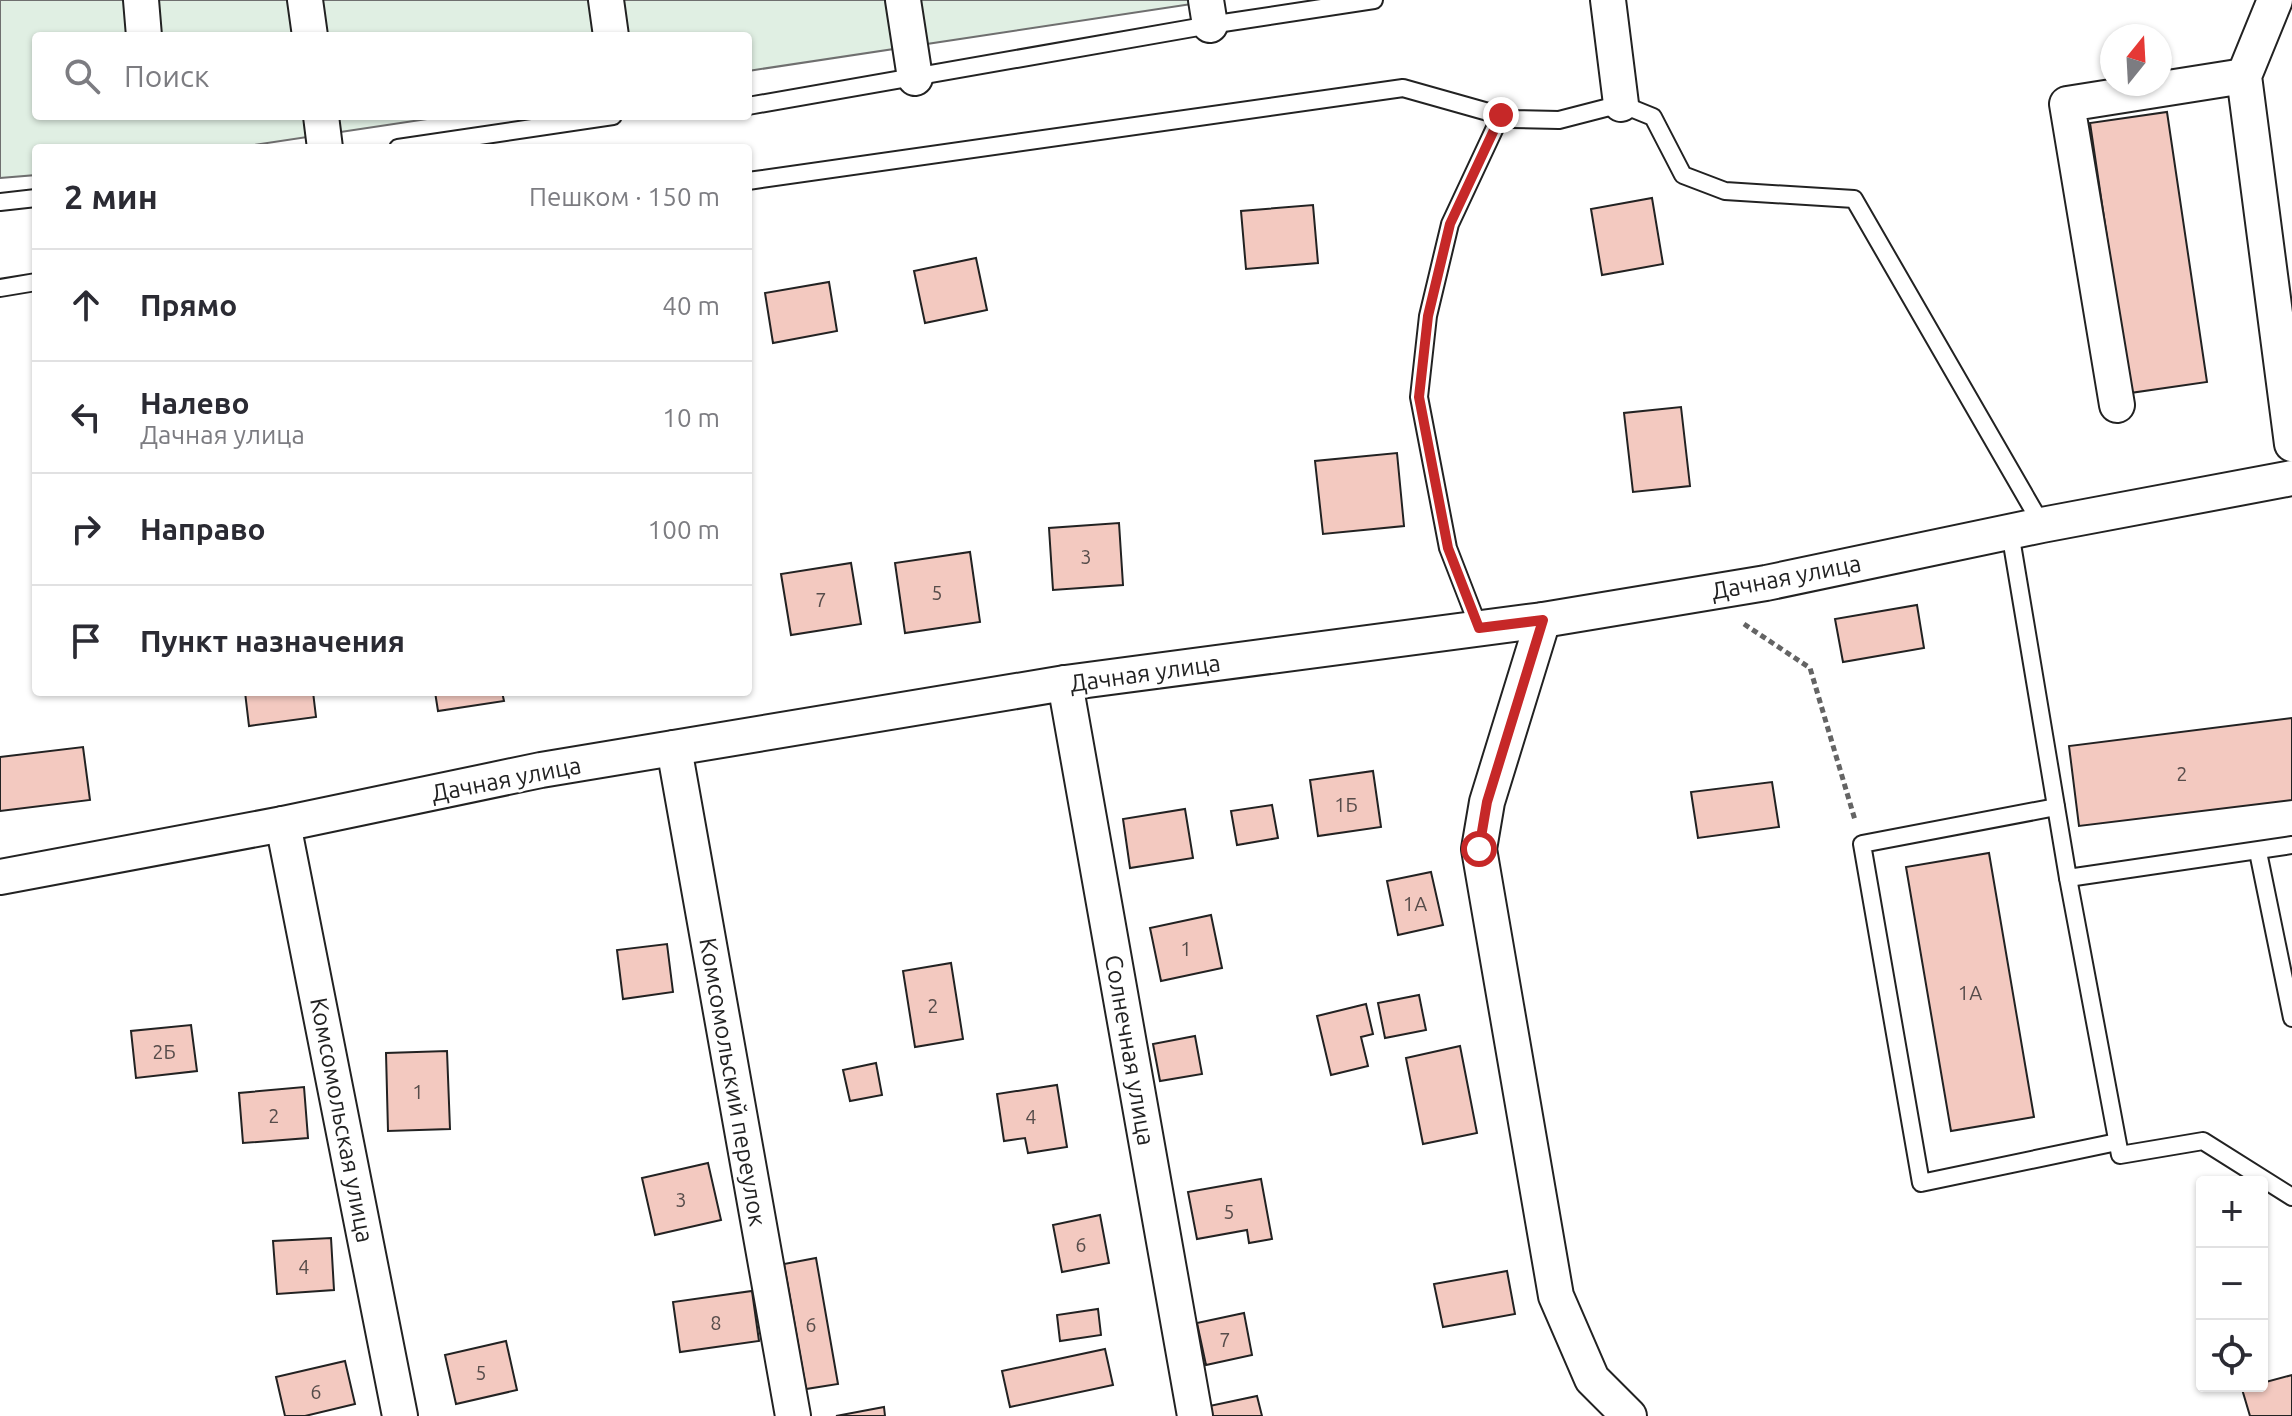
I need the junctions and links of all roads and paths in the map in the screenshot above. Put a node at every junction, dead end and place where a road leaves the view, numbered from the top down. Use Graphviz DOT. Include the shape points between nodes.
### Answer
graph roads {
  1 [pos="141,0"];
  2 [pos="305,0"];
  3 [pos="606,0"];
  4 [pos="903,0"];
  5 [pos="1374,0"];
  6 [pos="1608,0"];
  7 [pos="2275,0"];
  8 [pos="1208,12"];
  9 [pos="144,32"];
  10 [pos="309,32"];
  11 [pos="610,32"];
  12 [pos="2244,76"];
  13 [pos="915,78"];
  14 [pos="1621,104"];
  15 [pos="752,105"];
  16 [pos="1501,115"];
  17 [pos="322,120"];
  18 [pos="586,120"];
  19 [pos="324,144"];
  20 [pos="425,144"];
  21 [pos="752,180"];
  22 [pos="32,198"];
  23 [pos="0,202"];
  24 [pos="32,283"];
  25 [pos="0,288"];
  26 [pos="2117,405"];
  27 [pos="2292,444"];
  28 [pos="2292,478"];
  29 [pos="2026,528"];
  30 [pos="1698,594"];
  31 [pos="1543,620"];
  32 [pos="1479,628"];
  33 [pos="1065,683"];
  34 [pos="674,748"];
  35 [pos="2056,807"];
  36 [pos="283,824"];
  37 [pos="1862,844"];
  38 [pos="2292,845"];
  39 [pos="2258,852"];
  40 [pos="0,877"];
  41 [pos="2068,878"];
  42 [pos="2292,1018"];
  43 [pos="2117,1142"];
  44 [pos="2292,1197"];
  45 [pos="400,1416"];
  46 [pos="793,1416"];
  47 [pos="1195,1416"];
  48 [pos="1629,1416"];
  1 -- 9 [label="street"];
  2 -- 10 [label="street"];
  3 -- 11 [label="street"];
  4 -- 13 [label="street"];
  5 -- 8 [label="lane"];
  6 -- 14 [label="street"];
  7 -- 12 [label="street"];
  8 -- 13 [label="lane"];
  12 -- 26 [label="street" via="2067,104"];
  12 -- 27 [label="street"];
  13 -- 15 [label="lane"];
  14 -- 16 [label="lane" via="1559,120"];
  14 -- 29 [label="lane" via="1653,117 1683,175 1725,191 1854,199"];
  16 -- 21 [label="lane" via="1403,88"];
  16 -- 32 [label="lane" via="1450,224 1428,316 1419,397 1448,548"];
  17 -- 19 [label="street"];
  18 -- 20 [label="lane"];
  22 -- 23 [label="lane"];
  24 -- 25 [label="lane"];
  28 -- 29 [label="street, Дачная улица"];
  29 -- 30 [label="street, Дачная улица"];
  29 -- 35 [label="lane"];
  30 -- 31 [label="street, Дачная улица"];
  30 -- 37 [label="path" via="1810,668"];
  31 -- 32 [label="street, Дачная улица"];
  31 -- 48 [label="street" via="1487,802 1479,849 1556,1296 1592,1379"];
  32 -- 33 [label="street, Дачная улица"];
  33 -- 34 [label="street, Дачная улица"];
  33 -- 47 [label="street, Солнечная улица"];
  34 -- 36 [label="street, Дачная улица"];
  34 -- 46 [label="street, Комсомольский переулок"];
  35 -- 37 [label="lane"];
  35 -- 41 [label="lane"];
  36 -- 40 [label="street, Дачная улица"];
  36 -- 45 [label="street, Комсомольская улица"];
  37 -- 43 [label="lane" via="1921,1183"];
  38 -- 39 [label="lane"];
  39 -- 41 [label="lane"];
  39 -- 42 [label="lane"];
  41 -- 43 [label="lane"];
  43 -- 44 [label="lane" via="2120,1155 2203,1141"];
}
